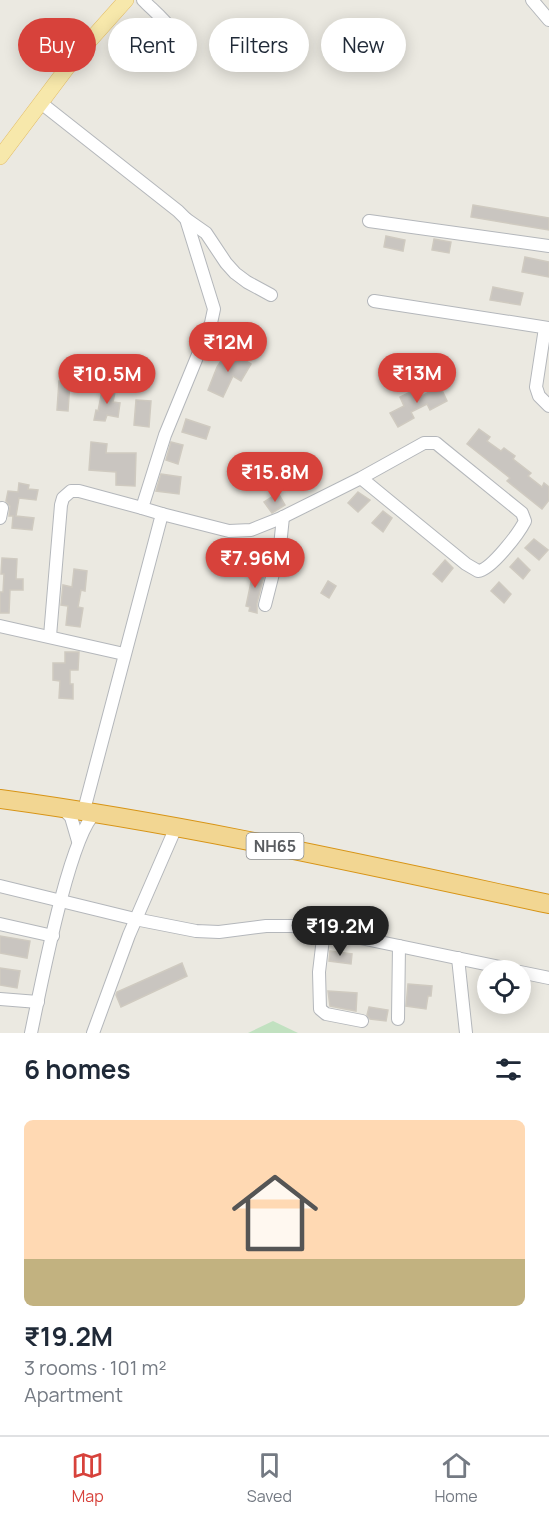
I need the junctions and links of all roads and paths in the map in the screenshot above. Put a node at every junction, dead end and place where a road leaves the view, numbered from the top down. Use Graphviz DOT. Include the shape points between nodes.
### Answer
graph roads {
  1 [pos="126,0"];
  2 [pos="143,0"];
  3 [pos="532,0"];
  4 [pos="160,18"];
  5 [pos="549,20"];
  6 [pos="41,103"];
  7 [pos="0,157"];
  8 [pos="186,219"];
  9 [pos="369,221"];
  10 [pos="549,246"];
  11 [pos="271,295"];
  12 [pos="374,301"];
  13 [pos="547,328"];
  14 [pos="549,406"];
  15 [pos="361,478"];
  16 [pos="142,508"];
  17 [pos="162,514"];
  18 [pos="283,517"];
  19 [pos="265,605"];
  20 [pos="0,626"];
  21 [pos="50,636"];
  22 [pos="124,654"];
  23 [pos="0,787"];
  24 [pos="0,799"];
  25 [pos="62,807"];
  26 [pos="89,807"];
  27 [pos="176,827"];
  28 [pos="78,841"];
  29 [pos="0,886"];
  30 [pos="549,892"];
  31 [pos="62,901"];
  32 [pos="549,904"];
  33 [pos="135,919"];
  34 [pos="0,924"];
  35 [pos="324,930"];
  36 [pos="53,936"];
  37 [pos="399,946"];
  38 [pos="458,958"];
  39 [pos="477,962"];
  40 [pos="531,974"];
  41 [pos="549,978"];
  42 [pos="0,999"];
  43 [pos="38,1002"];
  44 [pos="398,1019"];
  45 [pos="362,1021"];
  46 [pos="31,1033"];
  47 [pos="93,1033"];
  48 [pos="466,1033"];
  1 -- 6 [label="main road"];
  2 -- 4 [label="street"];
  3 -- 5 [label="street"];
  6 -- 7 [label="main road"];
  6 -- 8 [label="street"];
  8 -- 11 [label="street" via="206,232 235,273"];
  8 -- 16 [label="street" via="214,309 165,435"];
  9 -- 10 [label="street"];
  12 -- 13 [label="street"];
  13 -- 14 [label="street" via="536,387"];
  15 -- 15 [label="street" via="424,443 436,443 522,513 525,521 488,568 478,571"];
  15 -- 18 [label="street"];
  16 -- 17 [label="street"];
  16 -- 21 [label="street" via="79,491 71,491 63,498"];
  17 -- 18 [label="street" via="237,532"];
  17 -- 22 [label="street"];
  18 -- 19 [label="street"];
  20 -- 21 [label="street"];
  21 -- 22 [label="street"];
  22 -- 26 [label="street"];
  23 -- 26 [label="highway, NH65"];
  24 -- 25 [label="highway, NH65"];
  25 -- 26 [label="highway, NH65"];
  25 -- 28 [label="street" via="71,817"];
  26 -- 27 [label="highway, NH65"];
  26 -- 28 [label="street" via="88,820"];
  26 -- 30 [label="highway, NH65" via="193,818"];
  27 -- 32 [label="highway, NH65"];
  27 -- 33 [label="street"];
  28 -- 31 [label="street"];
  29 -- 31 [label="street"];
  31 -- 33 [label="street"];
  31 -- 36 [label="street"];
  33 -- 35 [label="street" via="196,931 286,925"];
  33 -- 47 [label="street"];
  34 -- 36 [label="street"];
  35 -- 37 [label="street"];
  35 -- 45 [label="street" via="320,1009 326,1014"];
  36 -- 43 [label="street"];
  37 -- 38 [label="street"];
  37 -- 44 [label="street"];
  38 -- 39 [label="street"];
  38 -- 48 [label="street"];
  40 -- 41 [label="street"];
  42 -- 43 [label="street"];
  43 -- 46 [label="street"];
}
